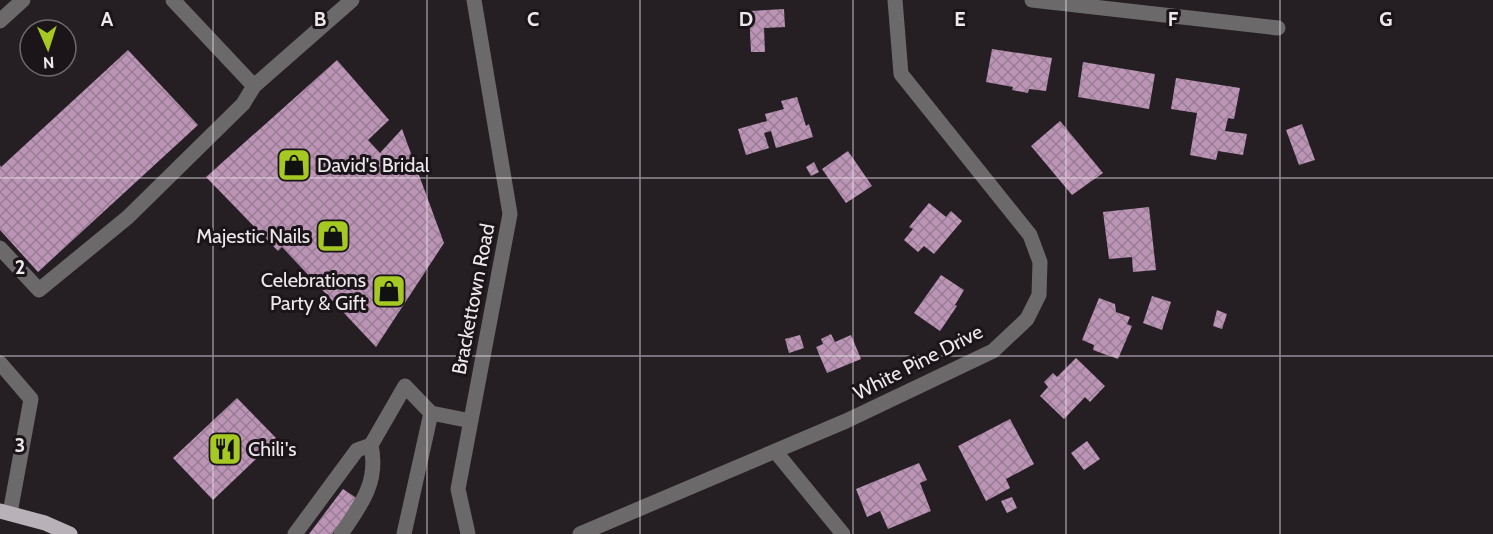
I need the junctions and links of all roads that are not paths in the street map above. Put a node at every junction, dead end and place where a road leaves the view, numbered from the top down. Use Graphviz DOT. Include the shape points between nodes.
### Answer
graph roads {
  1 [pos="24,0"];
  2 [pos="173,0"];
  3 [pos="352,0"];
  4 [pos="474,0"];
  5 [pos="895,0"];
  6 [pos="1032,0"];
  7 [pos="0,21"];
  8 [pos="1278,28"];
  9 [pos="254,86"];
  10 [pos="0,248"];
  11 [pos="0,363"];
  12 [pos="431,413"];
  13 [pos="471,421"];
  14 [pos="371,445"];
  15 [pos="775,451"];
  16 [pos="5,512"];
  17 [pos="70,534"];
  18 [pos="295,534"];
  19 [pos="341,534"];
  20 [pos="404,534"];
  21 [pos="468,534"];
  22 [pos="580,534"];
  23 [pos="843,534"];
  1 -- 7 [label="street"];
  2 -- 9 [label="street"];
  3 -- 9 [label="street"];
  4 -- 13 [label="street, Brackettown Road" via="510,213"];
  5 -- 15 [label="street, White Pine Drive" via="901,74 1030,235 1040,262 1039,295 1027,319 993,351"];
  6 -- 8 [label="street"];
  9 -- 10 [label="street" via="243,104 128,217 39,290"];
  11 -- 16 [label="street" via="31,399"];
  12 -- 13 [label="street"];
  12 -- 14 [label="street" via="405,386"];
  12 -- 20 [label="street"];
  13 -- 21 [label="street, Brackettown Road" via="458,489"];
  14 -- 18 [label="street" via="357,450"];
  14 -- 19 [label="street" via="375,462 365,498"];
  15 -- 22 [label="street, White Pine Drive"];
  15 -- 23 [label="street"];
  16 -- 17 [label="main road"];
}
